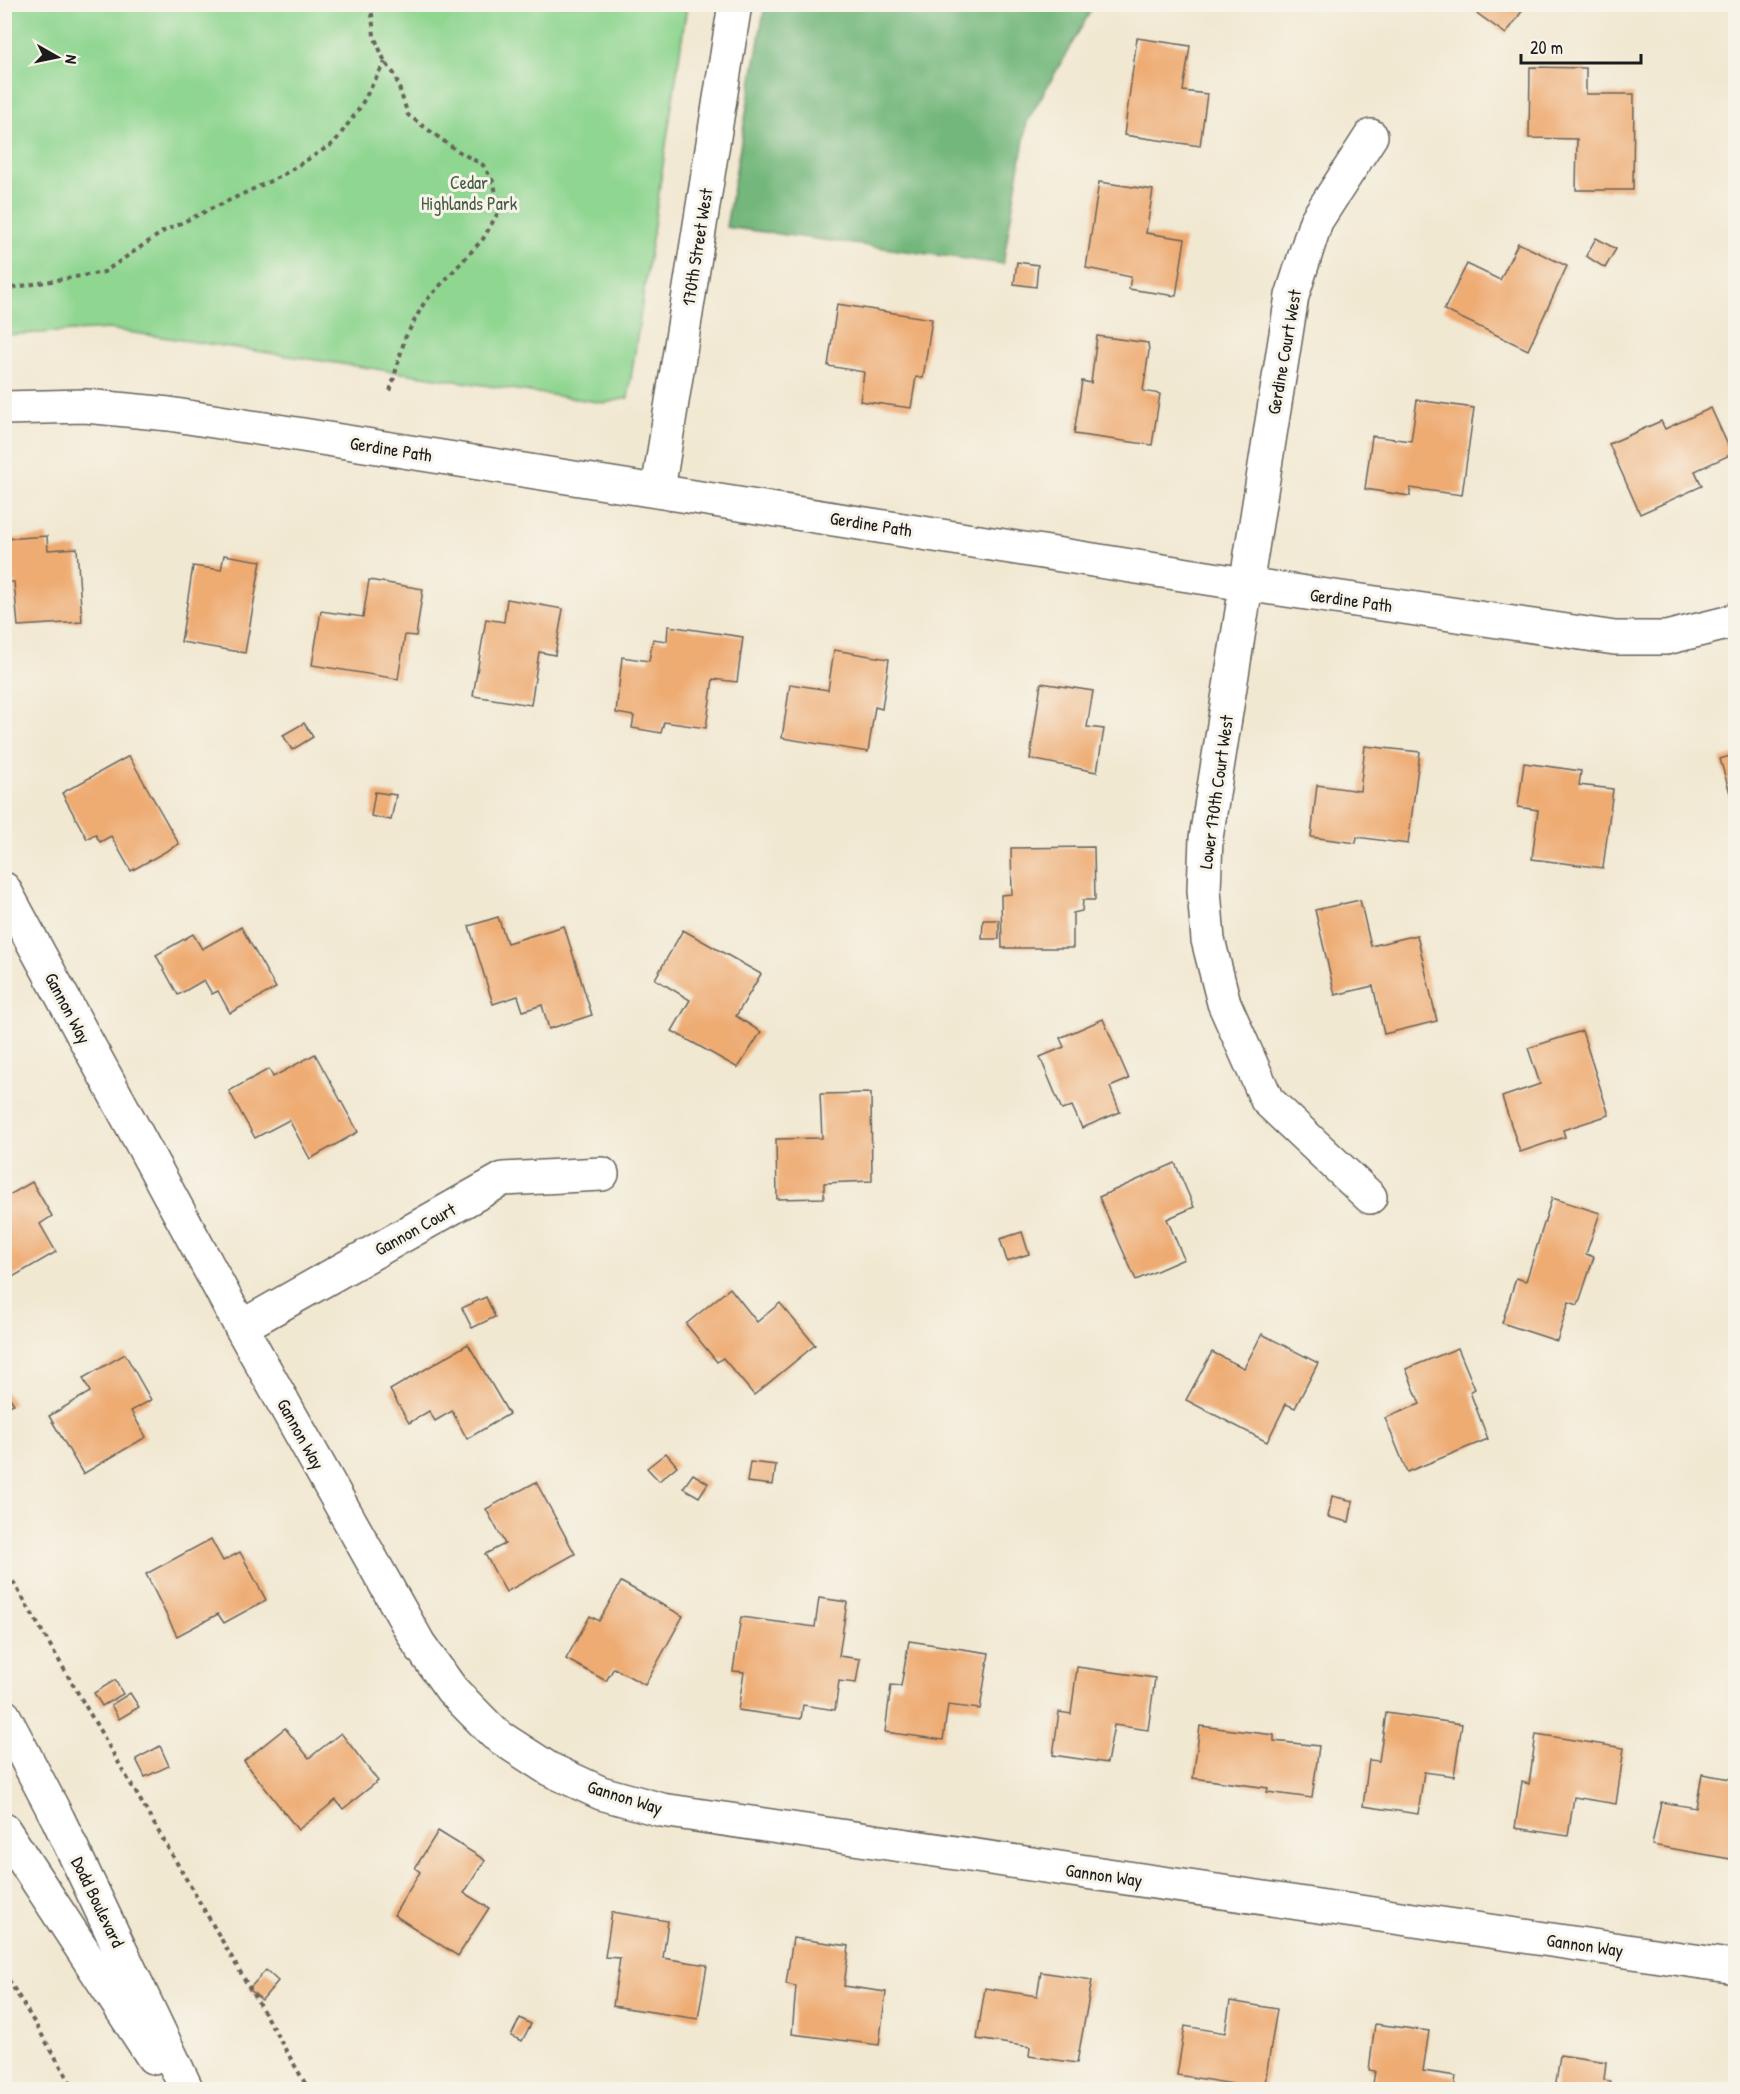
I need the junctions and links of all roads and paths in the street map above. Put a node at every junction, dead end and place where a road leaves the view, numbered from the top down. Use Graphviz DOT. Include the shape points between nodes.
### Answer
graph roads {
  1 [pos="371,4"];
  2 [pos="735,4"];
  3 [pos="385,62"];
  4 [pos="1371,136"];
  5 [pos="4,289"];
  6 [pos="388,395"];
  7 [pos="4,408"];
  8 [pos="658,490"];
  9 [pos="1245,584"];
  10 [pos="1736,619"];
  11 [pos="4,889"];
  12 [pos="602,1174"];
  13 [pos="1370,1197"];
  14 [pos="241,1327"];
  15 [pos="4,1566"];
  16 [pos="4,1716"];
  17 [pos="4,1830"];
  18 [pos="1736,1967"];
  19 [pos="4,1972"];
  20 [pos="75,2090"];
  21 [pos="174,2090"];
  22 [pos="187,2090"];
  23 [pos="309,2090"];
  1 -- 3 [label="path" via="374,36"];
  2 -- 8 [label="street, 170th Street West"];
  3 -- 5 [label="path" via="359,109 334,143 281,176 165,231 104,272"];
  3 -- 6 [label="path" via="395,75 408,115 483,165 495,183 499,211 483,239 424,303 405,338"];
  4 -- 9 [label="street, Gerdine Court West" via="1316,221 1292,296"];
  7 -- 8 [label="street, Gerdine Path" via="85,406 169,414"];
  8 -- 9 [label="street, Gerdine Path"];
  9 -- 10 [label="street, Gerdine Path" via="1615,638 1666,638"];
  9 -- 13 [label="street, Lower 170th Court West" via="1206,838 1204,890 1208,940 1224,1003 1267,1100"];
  11 -- 14 [label="street, Gannon Way"];
  12 -- 14 [label="street, Gannon Court" via="503,1179"];
  14 -- 18 [label="street, Gannon Way" via="419,1644 452,1690 495,1734 549,1769 601,1793 673,1812"];
  15 -- 23 [label="path"];
  16 -- 22 [label="street, Dodd Boulevard" via="58,1819"];
  17 -- 21 [label="street, Dodd Boulevard"];
  19 -- 20 [label="path"];
}
